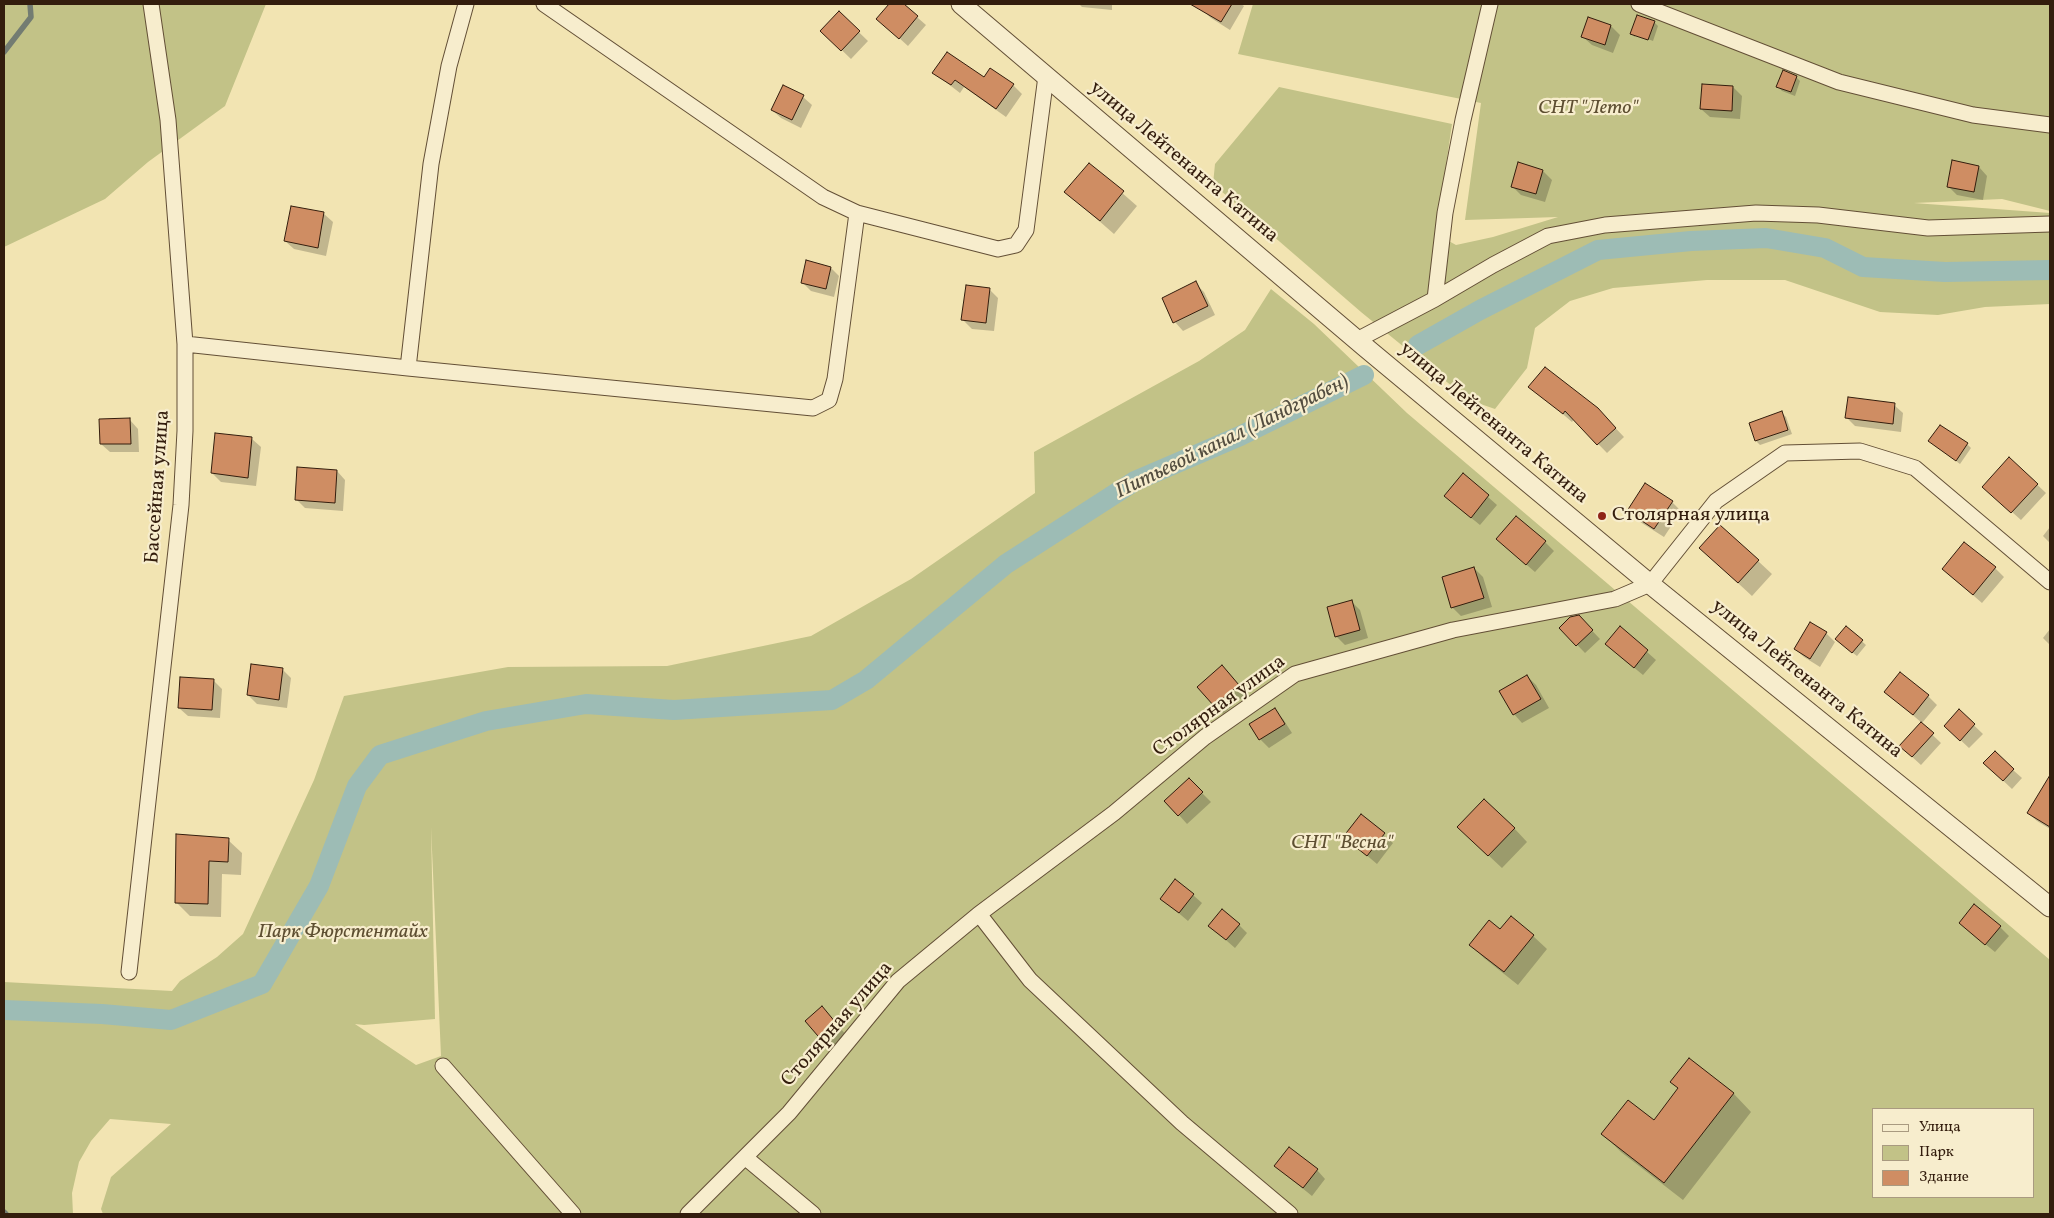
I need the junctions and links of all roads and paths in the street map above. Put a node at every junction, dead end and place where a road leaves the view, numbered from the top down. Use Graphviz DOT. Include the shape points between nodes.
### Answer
graph roads {
  1 [pos="150,4"];
  2 [pos="466,4"];
  3 [pos="544,4"];
  4 [pos="961,4"];
  5 [pos="1490,4"];
  6 [pos="1639,4"];
  7 [pos="1046,76"];
  8 [pos="2050,125"];
  9 [pos="857,213"];
  10 [pos="2050,224"];
  11 [pos="1435,299"];
  12 [pos="1357,340"];
  13 [pos="185,344"];
  14 [pos="408,368"];
  15 [pos="2050,582"];
  16 [pos="1650,584"];
  17 [pos="2050,907"];
  18 [pos="979,914"];
  19 [pos="130,972"];
  20 [pos="443,1066"];
  21 [pos="746,1158"];
  22 [pos="573,1214"];
  23 [pos="688,1214"];
  24 [pos="813,1214"];
  25 [pos="1290,1214"];
  1 -- 13 [label="street, Бассейная улица" via="168,120"];
  2 -- 14 [label="street" via="449,66 432,164"];
  3 -- 9 [label="street" via="823,196"];
  4 -- 7 [label="street, улица Лейтенанта Катина"];
  5 -- 11 [label="street" via="1445,212"];
  6 -- 8 [label="street" via="1839,82 1973,115"];
  7 -- 9 [label="street" via="1026,230 1016,245 998,249"];
  7 -- 12 [label="street, улица Лейтенанта Катина"];
  9 -- 14 [label="street" via="835,379 829,400 813,408"];
  10 -- 11 [label="street" via="1928,228 1818,215 1756,213 1605,225 1548,236"];
  11 -- 12 [label="street"];
  12 -- 16 [label="street, улица Лейтенанта Катина"];
  13 -- 14 [label="street"];
  13 -- 19 [label="street, Бассейная улица" via="181,505"];
  15 -- 16 [label="street, Столярная улица" via="1915,468 1860,451 1785,453 1716,501"];
  16 -- 17 [label="street, улица Лейтенанта Катина"];
  16 -- 18 [label="street, Столярная улица" via="1616,599 1453,630 1295,674 1205,737 1114,813"];
  18 -- 21 [label="street, Столярная улица" via="898,981 789,1113"];
  18 -- 25 [label="street" via="1030,980 1182,1123"];
  20 -- 22 [label="street"];
  21 -- 23 [label="street, Столярная улица"];
  21 -- 24 [label="street"];
}
